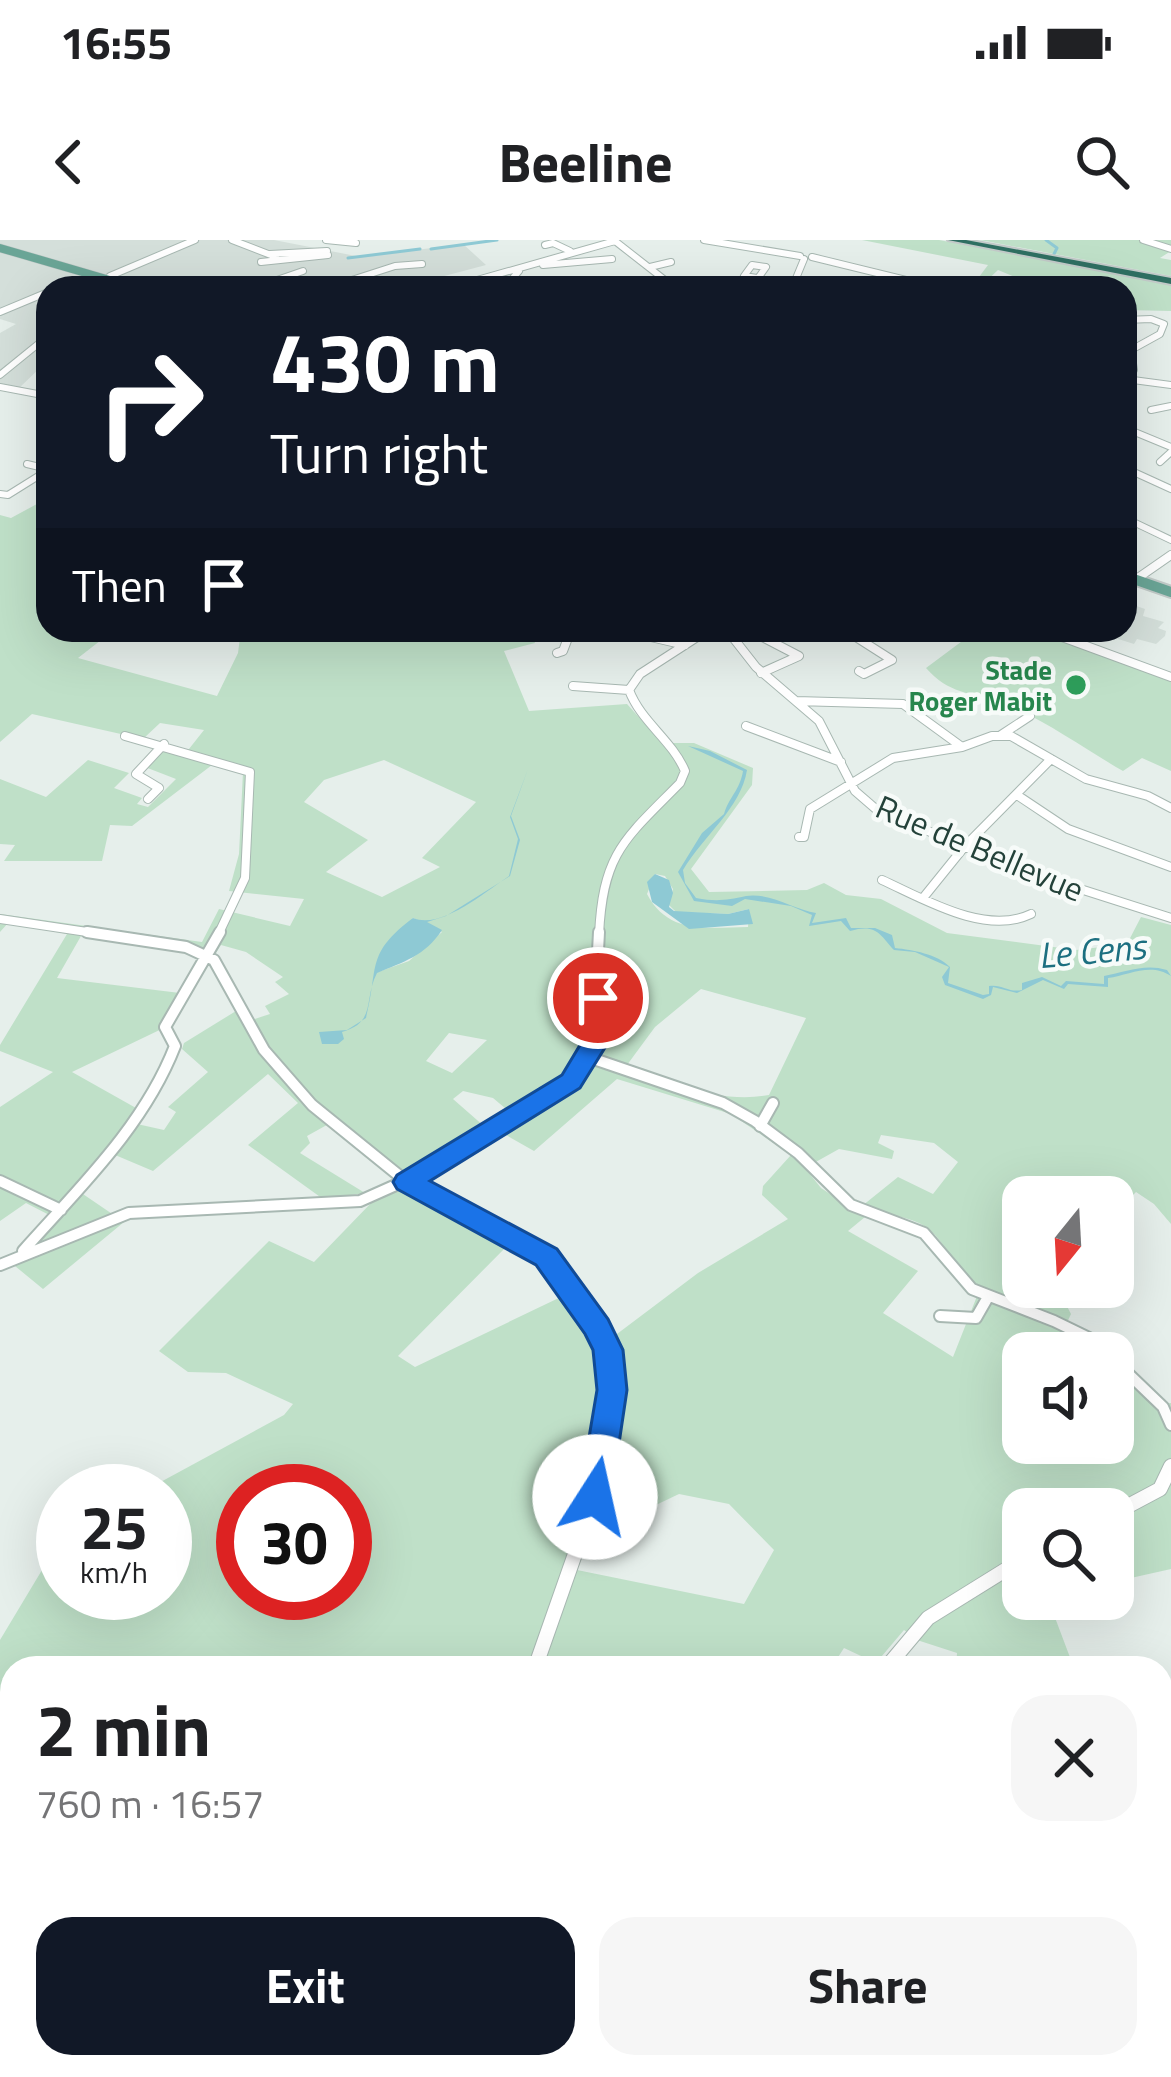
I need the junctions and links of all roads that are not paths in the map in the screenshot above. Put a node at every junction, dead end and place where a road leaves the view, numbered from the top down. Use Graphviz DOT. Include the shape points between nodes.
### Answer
graph roads {
  1 [pos="195,240"];
  2 [pos="232,240"];
  3 [pos="326,240"];
  4 [pos="704,240"];
  5 [pos="811,240"];
  6 [pos="952,240"];
  7 [pos="968,240"];
  8 [pos="1143,240"];
  9 [pos="620,242"];
  10 [pos="356,243"];
  11 [pos="592,243"];
  12 [pos="545,245"];
  13 [pos="0,248"];
  14 [pos="1171,249"];
  15 [pos="570,252"];
  16 [pos="270,254"];
  17 [pos="805,256"];
  18 [pos="503,258"];
  19 [pos="611,259"];
  20 [pos="285,260"];
  21 [pos="261,262"];
  22 [pos="671,262"];
  23 [pos="541,263"];
  24 [pos="422,264"];
  25 [pos="650,267"];
  26 [pos="519,269"];
  27 [pos="303,271"];
  28 [pos="97,276"];
  29 [pos="109,276"];
  30 [pos="289,276"];
  31 [pos="362,276"];
  32 [pos="493,276"];
  33 [pos="513,276"];
  34 [pos="661,276"];
  35 [pos="797,276"];
  36 [pos="888,276"];
  37 [pos="1171,280"];
  38 [pos="36,298"];
  39 [pos="0,314"];
  40 [pos="1137,321"];
  41 [pos="36,346"];
  42 [pos="1137,347"];
  43 [pos="0,375"];
  44 [pos="1137,379"];
  45 [pos="1171,385"];
  46 [pos="0,387"];
  47 [pos="36,394"];
  48 [pos="1171,406"];
  49 [pos="1151,410"];
  50 [pos="1137,433"];
  51 [pos="1171,449"];
  52 [pos="1160,462"];
  53 [pos="26,464"];
  54 [pos="36,466"];
  55 [pos="1137,473"];
  56 [pos="36,476"];
  57 [pos="1171,489"];
  58 [pos="4,495"];
  59 [pos="1137,524"];
  60 [pos="1171,540"];
  61 [pos="1171,555"];
  62 [pos="1137,574"];
  63 [pos="1137,580"];
  64 [pos="1166,589"];
  65 [pos="567,642"];
  66 [pos="669,642"];
  67 [pos="691,642"];
  68 [pos="736,642"];
  69 [pos="772,642"];
  70 [pos="865,642"];
  71 [pos="1076,642"];
  72 [pos="685,646"];
  73 [pos="557,653"];
  74 [pos="860,671"];
  75 [pos="761,673"];
  76 [pos="1171,677"];
  77 [pos="573,686"];
  78 [pos="629,690"];
  79 [pos="796,701"];
  80 [pos="1030,716"];
  81 [pos="746,726"];
  82 [pos="1000,735"];
  83 [pos="125,736"];
  84 [pos="161,746"];
  85 [pos="962,747"];
  86 [pos="1051,759"];
  87 [pos="841,762"];
  88 [pos="852,787"];
  89 [pos="1017,795"];
  90 [pos="148,799"];
  91 [pos="1171,808"];
  92 [pos="799,837"];
  93 [pos="964,846"];
  94 [pos="1171,867"];
  95 [pos="882,880"];
  96 [pos="923,898"];
  97 [pos="1031,914"];
  98 [pos="1171,918"];
  99 [pos="0,919"];
  100 [pos="208,956"];
  101 [pos="588,1058"];
  102 [pos="772,1103"];
  103 [pos="760,1126"];
  104 [pos="0,1181"];
  105 [pos="407,1182"];
  106 [pos="61,1210"];
  107 [pos="24,1253"];
  108 [pos="0,1265"];
  109 [pos="988,1297"];
  110 [pos="940,1316"];
  111 [pos="1076,1332"];
  112 [pos="1134,1379"];
  113 [pos="1171,1426"];
  114 [pos="1171,1466"];
  115 [pos="1134,1503"];
  116 [pos="1002,1572"];
  117 [pos="539,1656"];
  118 [pos="893,1656"];
  1 -- 29 [label="street"];
  2 -- 16 [label="street"];
  3 -- 10 [label="street"];
  4 -- 17 [label="street"];
  5 -- 17 [label="street"];
  6 -- 37 [label="highway"];
  7 -- 37 [label="highway"];
  8 -- 14 [label="street"];
  9 -- 11 [label="street"];
  9 -- 25 [label="street"];
  11 -- 15 [label="street"];
  12 -- 15 [label="street"];
  13 -- 28 [label="main road"];
  15 -- 23 [label="street"];
  16 -- 20 [label="street"];
  16 -- 20 [label="street" via="332,253"];
  17 -- 35 [label="street"];
  17 -- 36 [label="street"];
  18 -- 26 [label="street"];
  19 -- 23 [label="street"];
  20 -- 21 [label="street"];
  22 -- 25 [label="street"];
  23 -- 26 [label="street"];
  24 -- 31 [label="street"];
  25 -- 34 [label="street"];
  26 -- 32 [label="street"];
  26 -- 33 [label="street"];
  27 -- 30 [label="street"];
  38 -- 39 [label="street"];
  40 -- 42 [label="street" via="1164,324"];
  41 -- 43 [label="street"];
  44 -- 45 [label="street"];
  46 -- 47 [label="street"];
  48 -- 49 [label="street"];
  50 -- 51 [label="street"];
  51 -- 52 [label="street"];
  53 -- 54 [label="street"];
  55 -- 57 [label="street"];
  56 -- 58 [label="street"];
  59 -- 60 [label="street"];
  61 -- 62 [label="street"];
  63 -- 64 [label="main road"];
  65 -- 73 [label="street"];
  66 -- 72 [label="street"];
  67 -- 72 [label="street"];
  68 -- 75 [label="street, Rue de Bellevue"];
  69 -- 75 [label="street" via="799,656"];
  70 -- 74 [label="street" via="892,660"];
  71 -- 76 [label="street"];
  72 -- 78 [label="street"];
  75 -- 79 [label="street, Rue de Bellevue"];
  77 -- 78 [label="street"];
  78 -- 101 [label="street" via="684,767 683,778 622,841 605,876"];
  79 -- 85 [label="street" via="903,704"];
  79 -- 87 [label="street, Rue de Bellevue" via="829,735"];
  80 -- 82 [label="street"];
  81 -- 87 [label="street"];
  82 -- 85 [label="street"];
  82 -- 86 [label="street"];
  83 -- 84 [label="street"];
  84 -- 90 [label="street" via="136,774 158,788"];
  84 -- 100 [label="street" via="250,772 245,878"];
  85 -- 88 [label="street" via="893,758"];
  86 -- 89 [label="street"];
  86 -- 91 [label="street"];
  87 -- 88 [label="street, Rue de Bellevue"];
  88 -- 92 [label="street" via="811,808"];
  88 -- 93 [label="street, Rue de Bellevue" via="893,819"];
  89 -- 93 [label="street"];
  89 -- 94 [label="street" via="1068,829"];
  93 -- 96 [label="street"];
  93 -- 98 [label="street, Rue de Bellevue"];
  95 -- 96 [label="street"];
  96 -- 97 [label="street" via="986,918 1018,922"];
  99 -- 100 [label="street"];
  100 -- 105 [label="street" via="284,1077"];
  100 -- 106 [label="street" via="165,1027 175,1046 164,1074"];
  101 -- 103 [label="street" via="723,1103"];
  101 -- 105 [label="street" via="555,1094"];
  102 -- 103 [label="street"];
  103 -- 109 [label="street" via="851,1205 924,1233 962,1280"];
  104 -- 106 [label="street"];
  105 -- 107 [label="street" via="332,1205 152,1209"];
  105 -- 117 [label="street" via="556,1265 608,1350 612,1390 595,1497"];
  106 -- 107 [label="street"];
  107 -- 108 [label="street"];
  109 -- 110 [label="street" via="976,1318"];
  109 -- 111 [label="street"];
  112 -- 113 [label="street" via="1163,1406"];
  114 -- 115 [label="street" via="1160,1489"];
  116 -- 118 [label="street" via="929,1619"];
}
